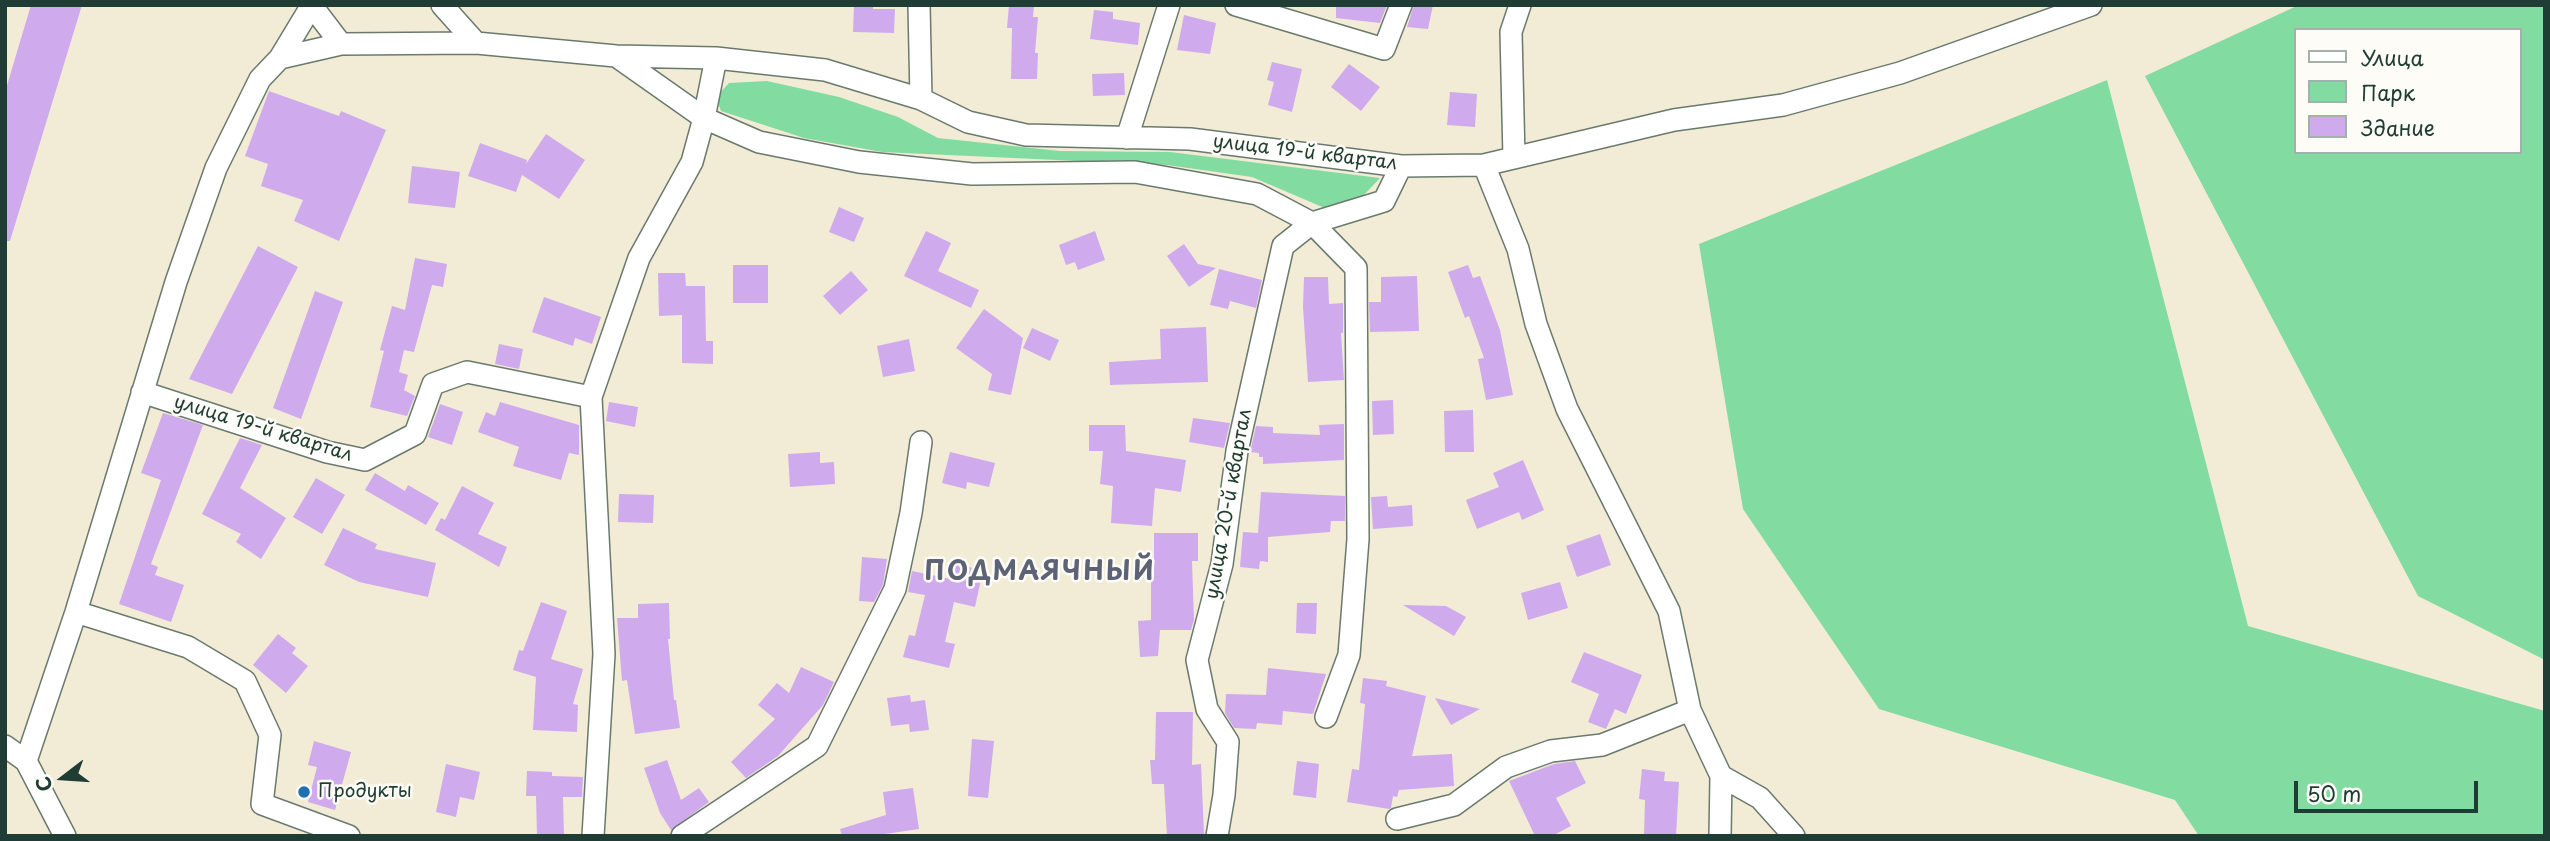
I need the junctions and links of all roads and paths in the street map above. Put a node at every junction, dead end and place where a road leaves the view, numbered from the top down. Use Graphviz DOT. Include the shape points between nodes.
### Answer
graph roads {
  1 [pos="442,5"];
  2 [pos="919,5"];
  3 [pos="1169,5"];
  4 [pos="1236,5"];
  5 [pos="1401,5"];
  6 [pos="1520,5"];
  7 [pos="2091,5"];
  8 [pos="312,6"];
  9 [pos="476,43"];
  10 [pos="341,44"];
  11 [pos="616,55"];
  12 [pos="280,58"];
  13 [pos="716,58"];
  14 [pos="921,99"];
  15 [pos="704,118"];
  16 [pos="1127,138"];
  17 [pos="1514,158"];
  18 [pos="1484,165"];
  19 [pos="1401,166"];
  20 [pos="1312,223"];
  21 [pos="142,392"];
  22 [pos="591,397"];
  23 [pos="921,442"];
  24 [pos="76,612"];
  25 [pos="1690,710"];
  26 [pos="1326,717"];
  27 [pos="5,746"];
  28 [pos="26,761"];
  29 [pos="1721,776"];
  30 [pos="1397,819"];
  31 [pos="65,836"];
  32 [pos="349,836"];
  33 [pos="593,836"];
  34 [pos="682,836"];
  35 [pos="1217,836"];
  36 [pos="1720,836"];
  37 [pos="1794,836"];
  1 -- 9 [label="street"];
  2 -- 14 [label="street"];
  3 -- 16 [label="street"];
  4 -- 5 [label="street" via="1384,49"];
  6 -- 17 [label="street" via="1511,32"];
  7 -- 17 [label="street, улица 19-й квартал" via="1900,73 1783,105 1674,120"];
  8 -- 10 [label="street"];
  8 -- 12 [label="street"];
  9 -- 10 [label="street, улица 19-й квартал"];
  9 -- 11 [label="street, улица 19-й квартал"];
  10 -- 12 [label="street, улица 19-й квартал"];
  11 -- 13 [label="street, улица 19-й квартал"];
  11 -- 15 [label="street"];
  12 -- 21 [label="street" via="260,79 216,168"];
  13 -- 14 [label="street, улица 19-й квартал" via="825,70"];
  13 -- 15 [label="street"];
  14 -- 16 [label="street, улица 19-й квартал" via="968,122 1026,135"];
  15 -- 20 [label="street" via="759,142 859,162 972,174 1135,172 1175,178 1257,194"];
  15 -- 22 [label="street" via="692,162 639,258"];
  16 -- 19 [label="street, улица 19-й квартал" via="1190,139"];
  17 -- 18 [label="street, улица 19-й квартал"];
  18 -- 19 [label="street, улица 19-й квартал"];
  18 -- 25 [label="street" via="1518,249 1536,324 1567,409 1669,611"];
  19 -- 20 [label="street, улица 20-й квартал" via="1384,201"];
  20 -- 26 [label="street" via="1356,268 1358,539 1349,655"];
  20 -- 35 [label="street, улица 20-й квартал" via="1283,246 1237,451 1222,564 1197,660 1207,709 1228,742"];
  21 -- 22 [label="street, улица 19-й квартал" via="365,460 415,435 433,384 467,372"];
  21 -- 24 [label="street"];
  22 -- 33 [label="street" via="604,654"];
  23 -- 34 [label="street" via="895,589 817,746"];
  24 -- 28 [label="street"];
  24 -- 32 [label="street" via="188,647 245,681 270,735 262,804"];
  25 -- 29 [label="street"];
  25 -- 30 [label="street" via="1602,745 1551,751 1506,768 1454,805"];
  27 -- 28 [label="street"];
  28 -- 31 [label="street"];
  29 -- 36 [label="street"];
  29 -- 37 [label="street" via="1760,799"];
}
